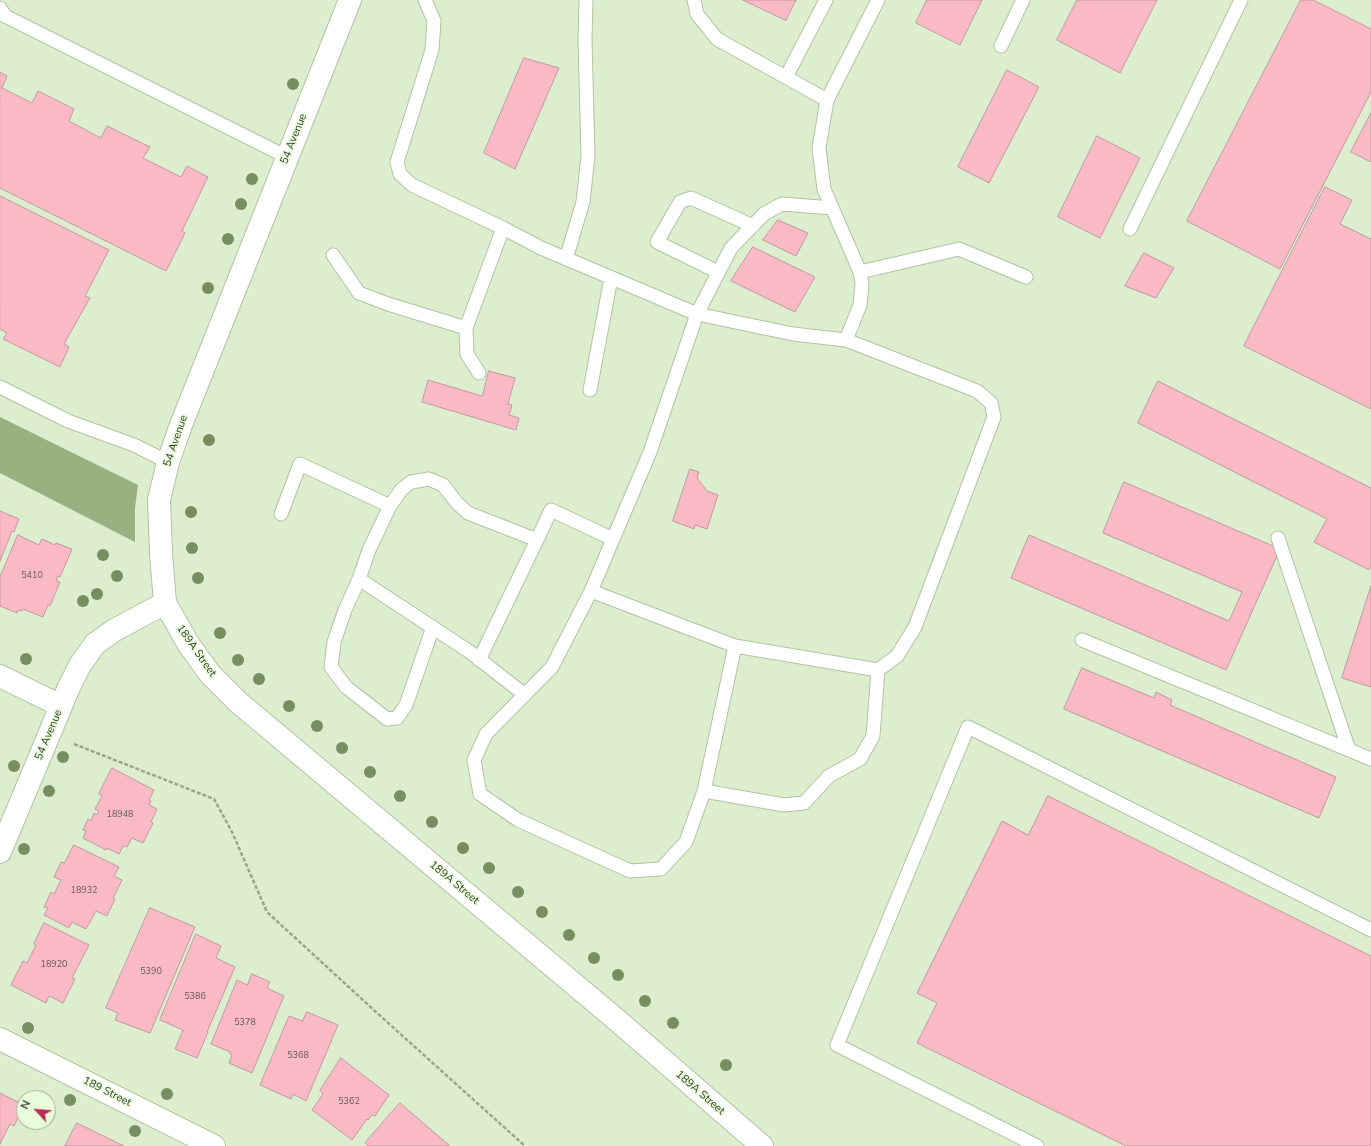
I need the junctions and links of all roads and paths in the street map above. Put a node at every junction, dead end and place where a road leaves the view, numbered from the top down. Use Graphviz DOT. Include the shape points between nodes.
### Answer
graph roads {
  1 [pos="350,0"];
  2 [pos="425,0"];
  3 [pos="586,0"];
  4 [pos="694,0"];
  5 [pos="826,0"];
  6 [pos="878,0"];
  7 [pos="1023,0"];
  8 [pos="1241,0"];
  9 [pos="0,8"];
  10 [pos="1001,46"];
  11 [pos="786,77"];
  12 [pos="826,100"];
  13 [pos="287,157"];
  14 [pos="832,208"];
  15 [pos="753,226"];
  16 [pos="503,228"];
  17 [pos="1130,229"];
  18 [pos="333,255"];
  19 [pos="566,259"];
  20 [pos="718,272"];
  21 [pos="860,272"];
  22 [pos="1026,277"];
  23 [pos="611,278"];
  24 [pos="697,314"];
  25 [pos="466,328"];
  26 [pos="846,340"];
  27 [pos="479,373"];
  28 [pos="0,387"];
  29 [pos="590,390"];
  30 [pos="168,462"];
  31 [pos="390,506"];
  32 [pos="281,514"];
  33 [pos="1278,538"];
  34 [pos="613,539"];
  35 [pos="537,540"];
  36 [pos="359,579"];
  37 [pos="591,591"];
  38 [pos="165,603"];
  39 [pos="433,627"];
  40 [pos="1082,640"];
  41 [pos="735,646"];
  42 [pos="479,660"];
  43 [pos="878,670"];
  44 [pos="0,676"];
  45 [pos="524,695"];
  46 [pos="61,706"];
  47 [pos="74,744"];
  48 [pos="1349,750"];
  49 [pos="1371,759"];
  50 [pos="704,790"];
  51 [pos="0,852"];
  52 [pos="1371,930"];
  53 [pos="0,1039"];
  54 [pos="205,1144"];
  55 [pos="525,1146"];
  56 [pos="762,1146"];
  57 [pos="1037,1146"];
  1 -- 13 [label="street, 54 Avenue"];
  2 -- 16 [label="lane" via="434,20 432,50 397,162 400,174 412,185"];
  3 -- 19 [label="lane" via="588,156 583,202"];
  4 -- 11 [label="lane" via="697,14 717,38"];
  5 -- 11 [label="lane"];
  6 -- 12 [label="lane"];
  7 -- 10 [label="lane"];
  8 -- 17 [label="lane"];
  9 -- 13 [label="lane" via="4,16"];
  11 -- 12 [label="lane"];
  12 -- 14 [label="lane" via="819,148 824,189"];
  13 -- 30 [label="street, 54 Avenue" via="202,369"];
  14 -- 15 [label="lane" via="782,204 764,214"];
  14 -- 21 [label="lane"];
  15 -- 20 [label="lane" via="731,248"];
  15 -- 20 [label="lane" via="691,198 680,202 657,242"];
  16 -- 19 [label="lane"];
  16 -- 25 [label="lane"];
  18 -- 25 [label="lane" via="359,293"];
  19 -- 23 [label="lane"];
  20 -- 24 [label="lane"];
  21 -- 22 [label="lane" via="959,249"];
  21 -- 26 [label="lane" via="860,305"];
  23 -- 24 [label="lane"];
  23 -- 29 [label="lane"];
  24 -- 26 [label="lane" via="793,334"];
  24 -- 34 [label="lane" via="650,452"];
  25 -- 27 [label="lane" via="467,354"];
  26 -- 43 [label="lane" via="977,391 991,403 994,417 916,627 897,656"];
  28 -- 30 [label="lane" via="68,421 134,445"];
  30 -- 38 [label="street, 54 Avenue" via="159,500 160,553"];
  31 -- 32 [label="lane" via="300,464"];
  31 -- 35 [label="lane" via="401,490 411,482 429,479 443,485 457,504 468,513"];
  31 -- 36 [label="lane" via="369,550"];
  33 -- 48 [label="lane"];
  34 -- 35 [label="lane" via="551,510"];
  34 -- 37 [label="lane"];
  35 -- 42 [label="lane"];
  36 -- 39 [label="lane"];
  36 -- 39 [label="lane" via="334,642 331,667 346,688 387,719 397,718 406,705"];
  37 -- 41 [label="lane"];
  37 -- 45 [label="lane" via="552,667"];
  38 -- 46 [label="street, 54 Avenue" via="113,631 95,644 80,665"];
  38 -- 56 [label="street, 189A Street" via="189,645 210,674 238,702 618,1021"];
  39 -- 42 [label="lane"];
  40 -- 48 [label="lane"];
  41 -- 43 [label="lane"];
  41 -- 50 [label="lane"];
  42 -- 45 [label="lane"];
  43 -- 50 [label="lane" via="873,736 860,759 829,776 804,803 784,805"];
  44 -- 46 [label="street"];
  45 -- 50 [label="lane" via="486,734 474,760 480,794 518,820 630,872 661,869 686,842"];
  46 -- 51 [label="street, 54 Avenue"];
  47 -- 55 [label="path" via="214,799 232,832 267,912"];
  48 -- 49 [label="lane"];
  52 -- 57 [label="lane" via="968,727 837,1045"];
  53 -- 54 [label="street, 189 Street"];
}
